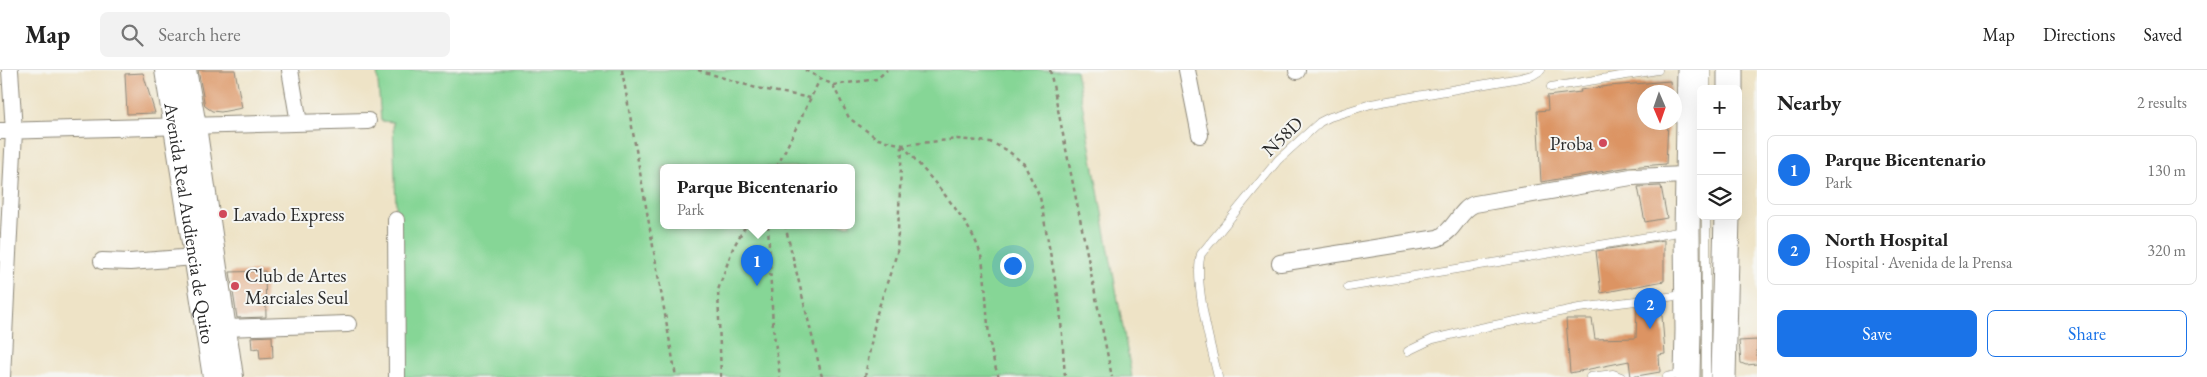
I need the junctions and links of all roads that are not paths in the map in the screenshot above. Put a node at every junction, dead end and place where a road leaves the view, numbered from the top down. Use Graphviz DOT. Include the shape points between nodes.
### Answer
graph roads {
  1 [pos="10,70"];
  2 [pos="166,70"];
  3 [pos="185,70"];
  4 [pos="290,70"];
  5 [pos="1187,70"];
  6 [pos="1541,70"];
  7 [pos="1658,70"];
  8 [pos="1690,70"];
  9 [pos="1697,70"];
  10 [pos="1706,70"];
  11 [pos="1730,70"];
  12 [pos="1706,85"];
  13 [pos="1730,85"];
  14 [pos="1551,87"];
  15 [pos="368,122"];
  16 [pos="299,123"];
  17 [pos="185,127"];
  18 [pos="7,131"];
  19 [pos="1200,135"];
  20 [pos="1688,175"];
  21 [pos="396,220"];
  22 [pos="1727,220"];
  23 [pos="1696,224"];
  24 [pos="195,257"];
  25 [pos="102,261"];
  26 [pos="1280,263"];
  27 [pos="1348,287"];
  28 [pos="1688,294"];
  29 [pos="348,324"];
  30 [pos="224,328"];
  31 [pos="1408,351"];
  32 [pos="1688,376"];
  33 [pos="2,377"];
  34 [pos="214,377"];
  35 [pos="232,377"];
  36 [pos="397,377"];
  37 [pos="1218,377"];
  38 [pos="1590,377"];
  39 [pos="1620,377"];
  40 [pos="1723,377"];
  1 -- 18 [label="street"];
  2 -- 17 [label="main road, Avenida Real Audiencia de Quito"];
  3 -- 17 [label="main road, Avenida Real Audiencia de Quito"];
  4 -- 16 [label="street"];
  5 -- 19 [label="street"];
  6 -- 37 [label="lane, N58D" via="1520,78 1353,109 1320,122 1278,160 1201,254 1199,268 1205,318"];
  7 -- 14 [label="lane"];
  8 -- 20 [label="main road"];
  9 -- 32 [label="lane"];
  10 -- 12 [label="lane"];
  11 -- 13 [label="main road"];
  15 -- 16 [label="street"];
  16 -- 17 [label="street"];
  17 -- 18 [label="street"];
  17 -- 24 [label="main road, Avenida Real Audiencia de Quito"];
  17 -- 30 [label="main road, Avenida Real Audiencia de Quito"];
  18 -- 33 [label="street"];
  20 -- 23 [label="main road"];
  20 -- 26 [label="street" via="1631,177 1475,204 1465,210 1452,229 1438,238"];
  21 -- 36 [label="street"];
  22 -- 40 [label="main road"];
  23 -- 27 [label="lane"];
  23 -- 28 [label="main road"];
  23 -- 32 [label="lane"];
  24 -- 25 [label="street"];
  24 -- 34 [label="main road, Avenida Real Audiencia de Quito"];
  28 -- 31 [label="lane" via="1579,308 1480,328 1433,338"];
  28 -- 32 [label="main road"];
  29 -- 30 [label="street"];
  30 -- 35 [label="main road, Avenida Real Audiencia de Quito"];
  38 -- 39 [label="lane" via="1606,374"];
}
